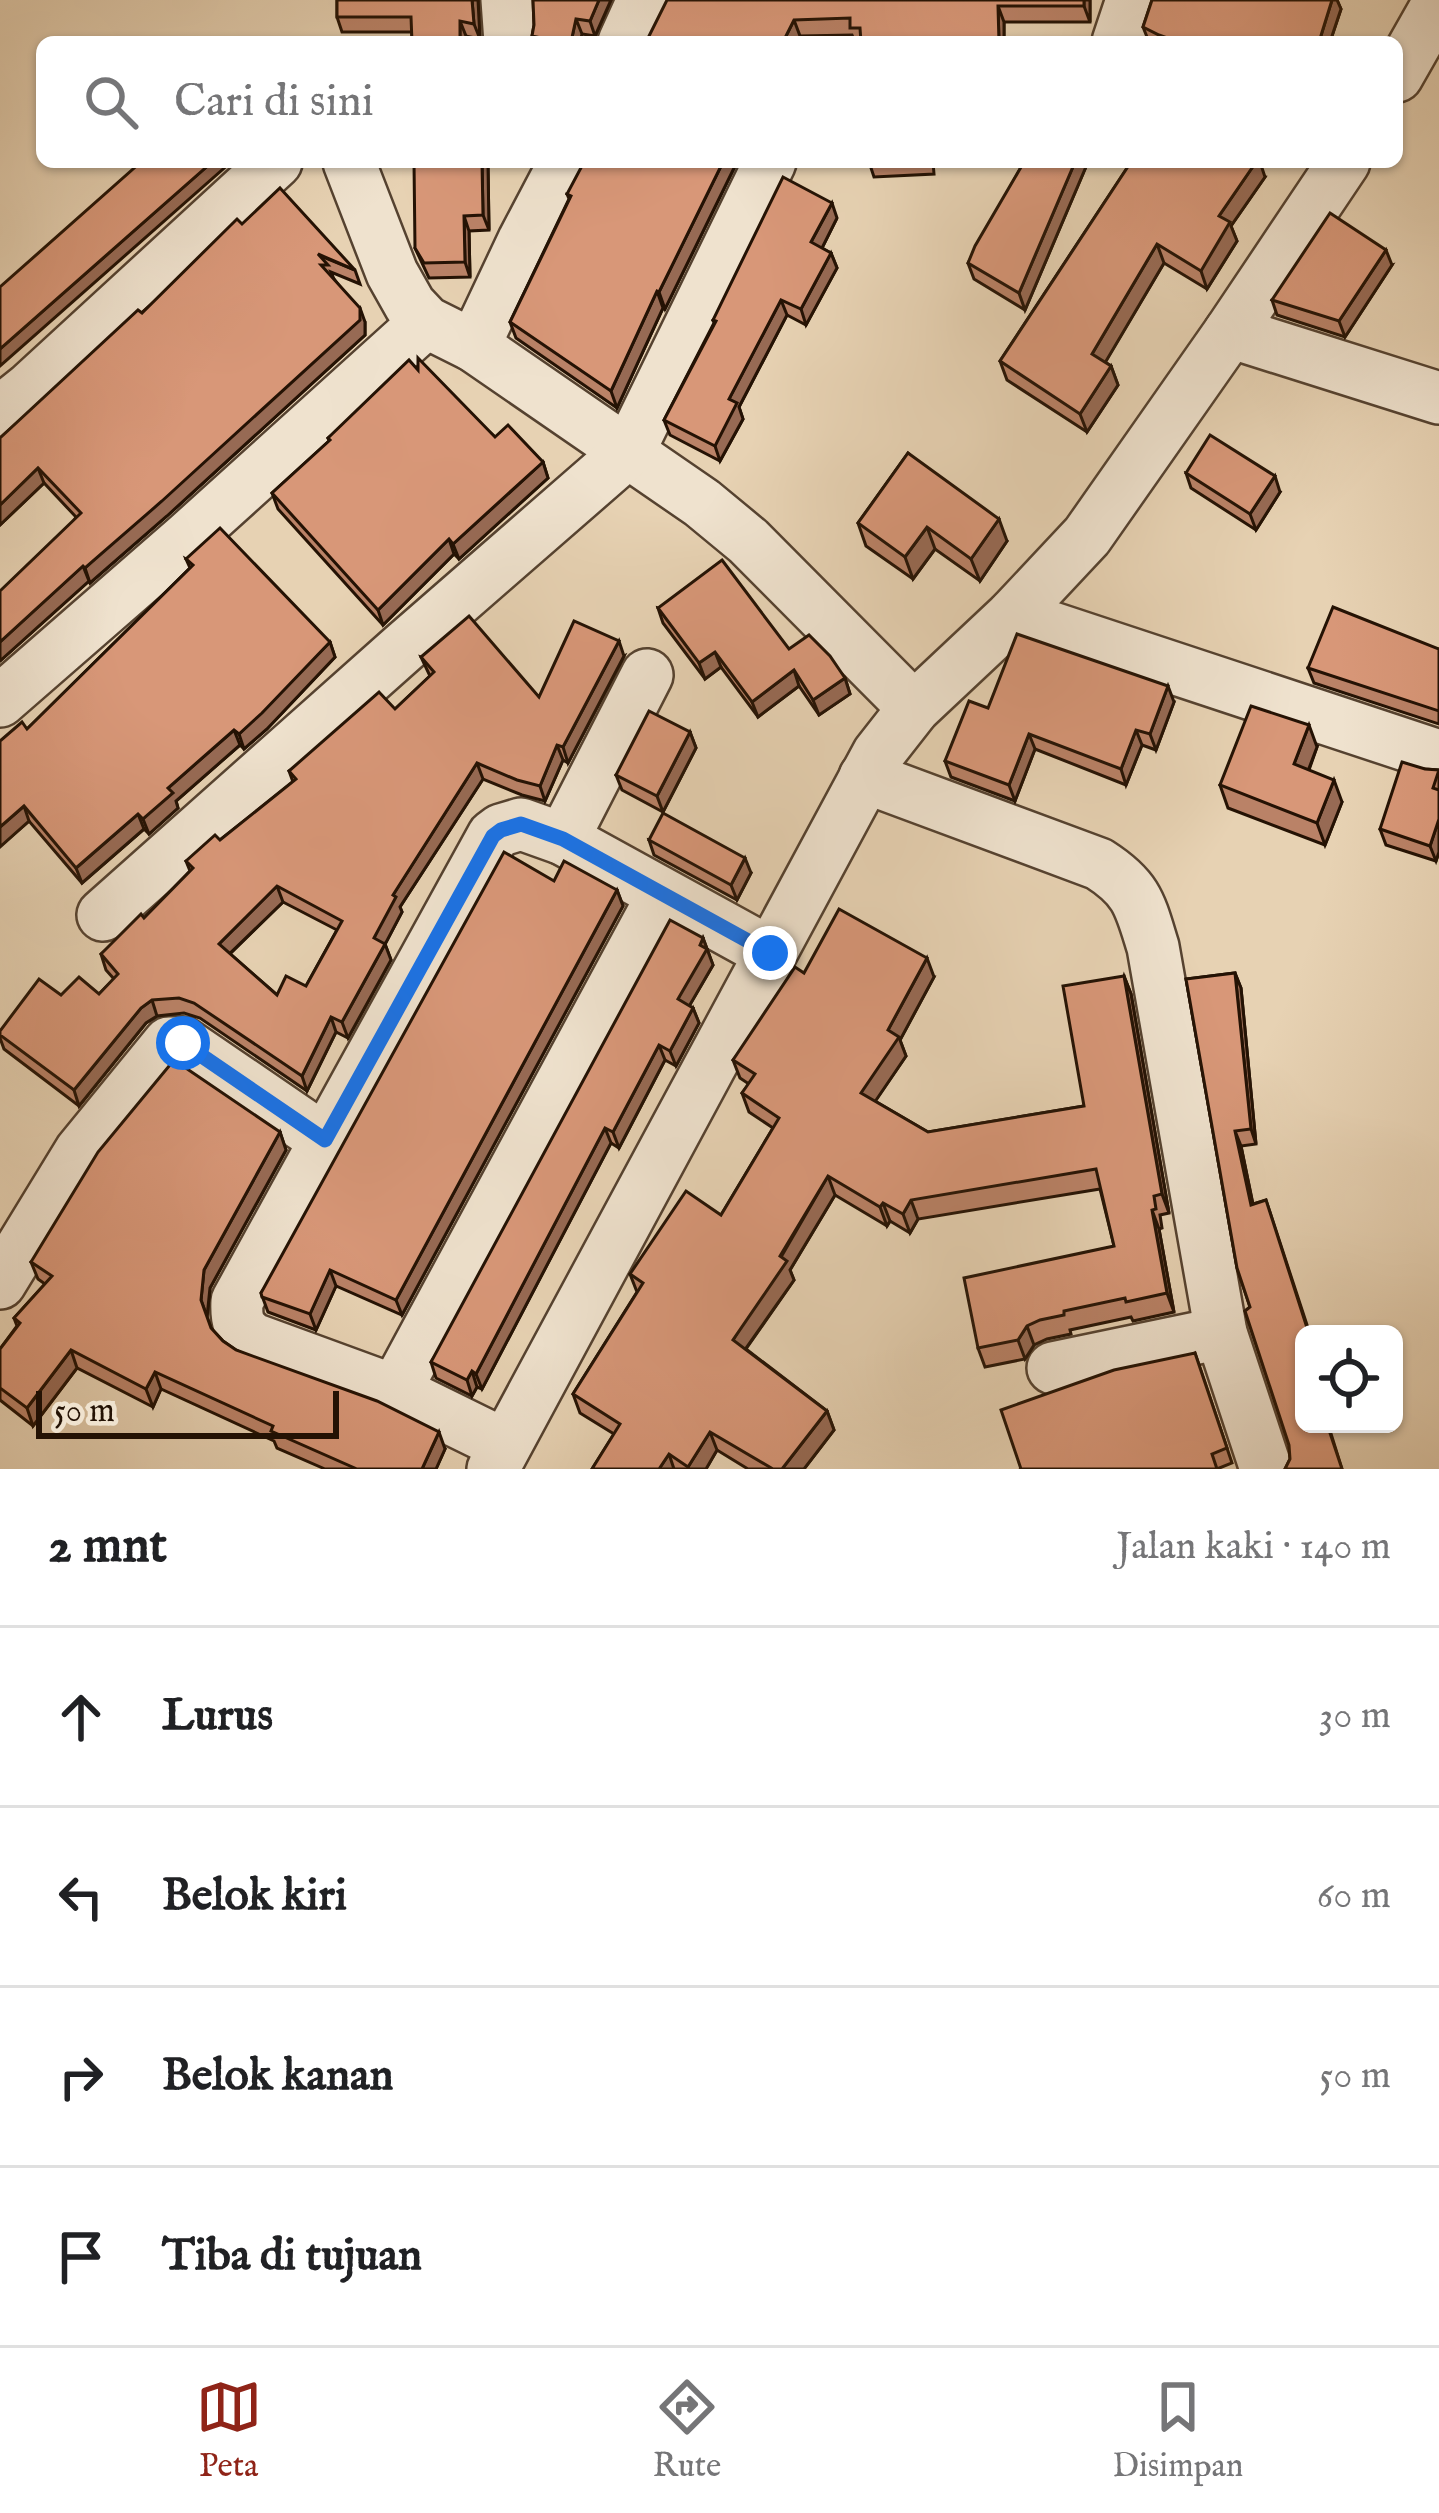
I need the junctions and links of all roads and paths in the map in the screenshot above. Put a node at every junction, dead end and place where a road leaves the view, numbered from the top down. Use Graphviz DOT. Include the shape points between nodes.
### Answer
graph roads {
  1 [pos="507,0"];
  2 [pos="644,0"];
  3 [pos="1132,0"];
  4 [pos="1439,2"];
  5 [pos="510,36"];
  6 [pos="627,36"];
  7 [pos="1120,36"];
  8 [pos="1403,65"];
  9 [pos="269,168"];
  10 [pos="352,168"];
  11 [pos="518,168"];
  12 [pos="563,168"];
  13 [pos="767,168"];
  14 [pos="1335,168"];
  15 [pos="524,240"];
  16 [pos="426,322"];
  17 [pos="1230,332"];
  18 [pos="474,346"];
  19 [pos="1439,398"];
  20 [pos="0,412"];
  21 [pos="629,451"];
  22 [pos="1013,615"];
  23 [pos="647,675"];
  24 [pos="0,701"];
  25 [pos="914,708"];
  26 [pos="1439,756"];
  27 [pos="865,777"];
  28 [pos="563,839"];
  29 [pos="663,895"];
  30 [pos="103,915"];
  31 [pos="770,953"];
  32 [pos="325,1140"];
  33 [pos="0,1282"];
  34 [pos="1221,1334"];
  35 [pos="1053,1369"];
  36 [pos="394,1390"];
  37 [pos="499,1457"];
  38 [pos="1265,1469"];
  1 -- 5 [label="street"];
  2 -- 6 [label="street"];
  3 -- 7 [label="street"];
  4 -- 8 [label="street"];
  9 -- 20 [label="street"];
  10 -- 16 [label="street" via="392,273"];
  11 -- 15 [label="street"];
  12 -- 15 [label="street"];
  13 -- 21 [label="street"];
  14 -- 17 [label="street"];
  15 -- 18 [label="street"];
  16 -- 18 [label="street"];
  16 -- 24 [label="street"];
  17 -- 19 [label="street"];
  17 -- 22 [label="street" via="1087,536"];
  18 -- 21 [label="street"];
  21 -- 25 [label="street" via="748,541"];
  21 -- 30 [label="street"];
  22 -- 25 [label="street"];
  22 -- 26 [label="street"];
  23 -- 28 [label="street"];
  25 -- 27 [label="street"];
  27 -- 31 [label="street"];
  27 -- 34 [label="street" via="1099,865 1134,894 1153,947"];
  28 -- 29 [label="street"];
  28 -- 32 [label="street" via="521,824 493,836"];
  29 -- 31 [label="street"];
  29 -- 36 [label="street"];
  31 -- 37 [label="street"];
  32 -- 33 [label="street" via="183,1043 169,1043 80,1152"];
  32 -- 36 [label="street" via="237,1301 236,1317 253,1339"];
  34 -- 35 [label="street"];
  34 -- 38 [label="street"];
  36 -- 37 [label="street"];
}
